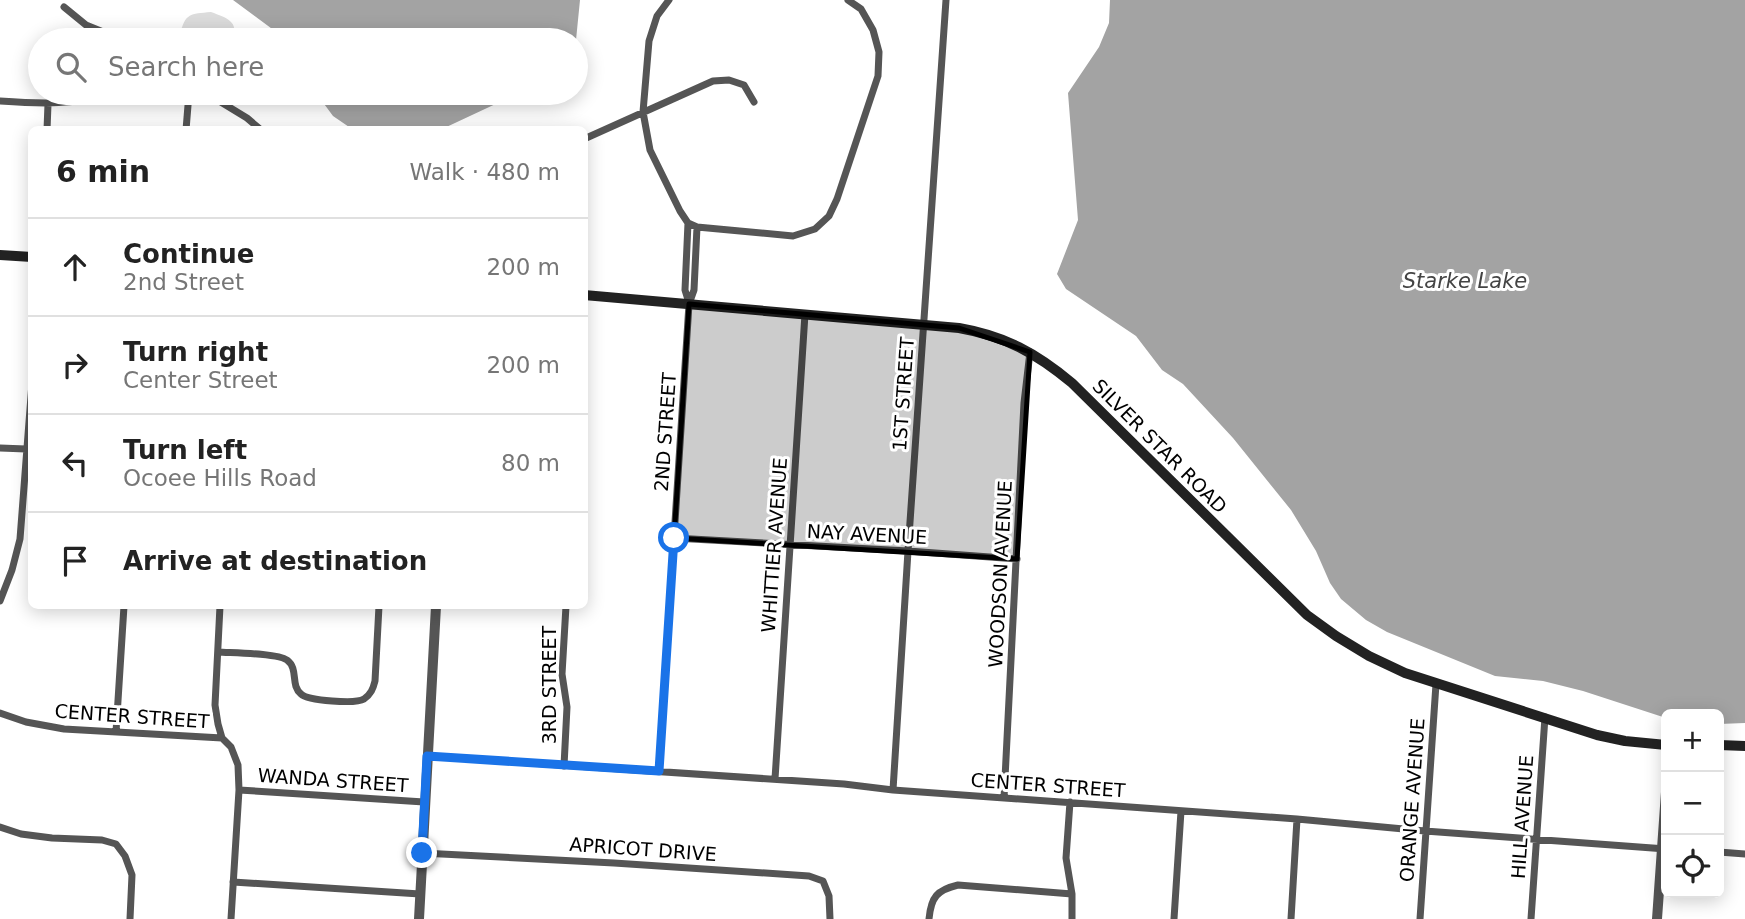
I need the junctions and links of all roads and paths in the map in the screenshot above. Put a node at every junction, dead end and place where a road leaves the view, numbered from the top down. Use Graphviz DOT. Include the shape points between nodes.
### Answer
graph roads {
  1 [pos="669,0"];
  2 [pos="848,0"];
  3 [pos="946,0"];
  4 [pos="64,7"];
  5 [pos="93,28"];
  6 [pos="0,101"];
  7 [pos="754,102"];
  8 [pos="28,103"];
  9 [pos="48,105"];
  10 [pos="188,105"];
  11 [pos="226,105"];
  12 [pos="643,112"];
  13 [pos="47,126"];
  14 [pos="186,126"];
  15 [pos="256,126"];
  16 [pos="588,137"];
  17 [pos="688,223"];
  18 [pos="697,227"];
  19 [pos="0,255"];
  20 [pos="28,257"];
  21 [pos="588,295"];
  22 [pos="689,304"];
  23 [pos="804,314"];
  24 [pos="923,325"];
  25 [pos="1030,352"];
  26 [pos="28,427"];
  27 [pos="0,447"];
  28 [pos="26,449"];
  29 [pos="674,538"];
  30 [pos="789,545"];
  31 [pos="908,551"];
  32 [pos="1017,559"];
  33 [pos="0,601"];
  34 [pos="124,609"];
  35 [pos="220,609"];
  36 [pos="379,609"];
  37 [pos="436,609"];
  38 [pos="566,609"];
  39 [pos="218,652"];
  40 [pos="1436,684"];
  41 [pos="0,713"];
  42 [pos="1545,717"];
  43 [pos="116,732"];
  44 [pos="222,737"];
  45 [pos="1661,745"];
  46 [pos="1724,746"];
  47 [pos="1745,746"];
  48 [pos="427,756"];
  49 [pos="564,765"];
  50 [pos="659,771"];
  51 [pos="775,779"];
  52 [pos="239,790"];
  53 [pos="893,790"];
  54 [pos="1004,798"];
  55 [pos="424,802"];
  56 [pos="1070,803"];
  57 [pos="1181,811"];
  58 [pos="1297,819"];
  59 [pos="0,827"];
  60 [pos="1425,831"];
  61 [pos="1536,839"];
  62 [pos="1661,849"];
  63 [pos="1724,852"];
  64 [pos="422,853"];
  65 [pos="1745,854"];
  66 [pos="1661,879"];
  67 [pos="233,882"];
  68 [pos="421,894"];
  69 [pos="1072,894"];
  70 [pos="130,919"];
  71 [pos="231,919"];
  72 [pos="419,919"];
  73 [pos="830,919"];
  74 [pos="929,919"];
  75 [pos="1072,919"];
  76 [pos="1174,919"];
  77 [pos="1290,919"];
  78 [pos="1420,919"];
  79 [pos="1531,919"];
  80 [pos="1657,919"];
  1 -- 12 [label="street" via="656,16 649,41"];
  2 -- 18 [label="street" via="861,9 873,30 878,76 829,216 815,229 793,236"];
  3 -- 24 [label="street, 1ST STREET"];
  4 -- 5 [label="street"];
  6 -- 8 [label="street"];
  7 -- 12 [label="street" via="744,85 713,81"];
  9 -- 13 [label="street"];
  10 -- 14 [label="street"];
  11 -- 15 [label="street"];
  12 -- 16 [label="street"];
  12 -- 17 [label="street" via="650,150"];
  17 -- 18 [label="street"];
  17 -- 22 [label="street" via="685,290"];
  18 -- 22 [label="street" via="694,290"];
  19 -- 20 [label="main road"];
  21 -- 22 [label="main road, SILVER STAR ROAD"];
  22 -- 23 [label="main road, SILVER STAR ROAD"];
  22 -- 29 [label="street, 2ND STREET"];
  23 -- 24 [label="main road, SILVER STAR ROAD"];
  23 -- 30 [label="street, WHITTIER AVENUE"];
  24 -- 25 [label="main road, SILVER STAR ROAD" via="980,331"];
  24 -- 31 [label="street, 1ST STREET"];
  25 -- 32 [label="street, WOODSON AVENUE"];
  25 -- 40 [label="main road, SILVER STAR ROAD" via="1072,383 1307,615 1368,656"];
  26 -- 28 [label="street"];
  27 -- 28 [label="street"];
  28 -- 33 [label="street" via="20,538"];
  29 -- 30 [label="street, NAY AVENUE"];
  29 -- 50 [label="street, 2ND STREET"];
  30 -- 31 [label="street, NAY AVENUE"];
  30 -- 51 [label="street, WHITTIER AVENUE"];
  31 -- 32 [label="street, NAY AVENUE"];
  31 -- 53 [label="street, 1ST STREET"];
  32 -- 54 [label="street, WOODSON AVENUE"];
  34 -- 43 [label="street"];
  35 -- 39 [label="street"];
  36 -- 39 [label="street" via="374,681 372,691 362,700 310,699 300,694 295,670 287,660"];
  37 -- 48 [label="street"];
  38 -- 49 [label="street, 3RD STREET"];
  39 -- 44 [label="street" via="215,705"];
  40 -- 42 [label="main road, SILVER STAR ROAD"];
  40 -- 60 [label="street, ORANGE AVENUE"];
  41 -- 43 [label="street, CENTER STREET" via="64,729"];
  42 -- 45 [label="main road, SILVER STAR ROAD" via="1597,735"];
  42 -- 61 [label="street, HILL AVENUE"];
  43 -- 44 [label="street, CENTER STREET"];
  44 -- 52 [label="street" via="234,752"];
  46 -- 47 [label="main road"];
  48 -- 49 [label="street, CENTER STREET"];
  48 -- 55 [label="street"];
  49 -- 50 [label="street, CENTER STREET"];
  50 -- 51 [label="street, CENTER STREET"];
  51 -- 53 [label="street, CENTER STREET"];
  52 -- 55 [label="street, WANDA STREET"];
  52 -- 67 [label="street"];
  53 -- 54 [label="street, CENTER STREET"];
  54 -- 56 [label="street, CENTER STREET"];
  55 -- 64 [label="street"];
  56 -- 57 [label="street, CENTER STREET"];
  56 -- 69 [label="street" via="1066,858"];
  57 -- 58 [label="street, CENTER STREET"];
  57 -- 76 [label="street"];
  58 -- 60 [label="street, CENTER STREET"];
  58 -- 77 [label="street"];
  59 -- 70 [label="street" via="21,834 116,844 132,875"];
  60 -- 61 [label="street, CENTER STREET"];
  60 -- 78 [label="street, ORANGE AVENUE"];
  61 -- 62 [label="street, CENTER STREET"];
  61 -- 79 [label="street, HILL AVENUE"];
  63 -- 65 [label="street"];
  64 -- 68 [label="street"];
  64 -- 73 [label="street, APRICOT DRIVE" via="809,876 822,881 829,896"];
  66 -- 80 [label="street"];
  67 -- 68 [label="street"];
  67 -- 71 [label="street"];
  68 -- 72 [label="street"];
  69 -- 74 [label="street" via="958,885 935,897"];
  69 -- 75 [label="street"];
}
